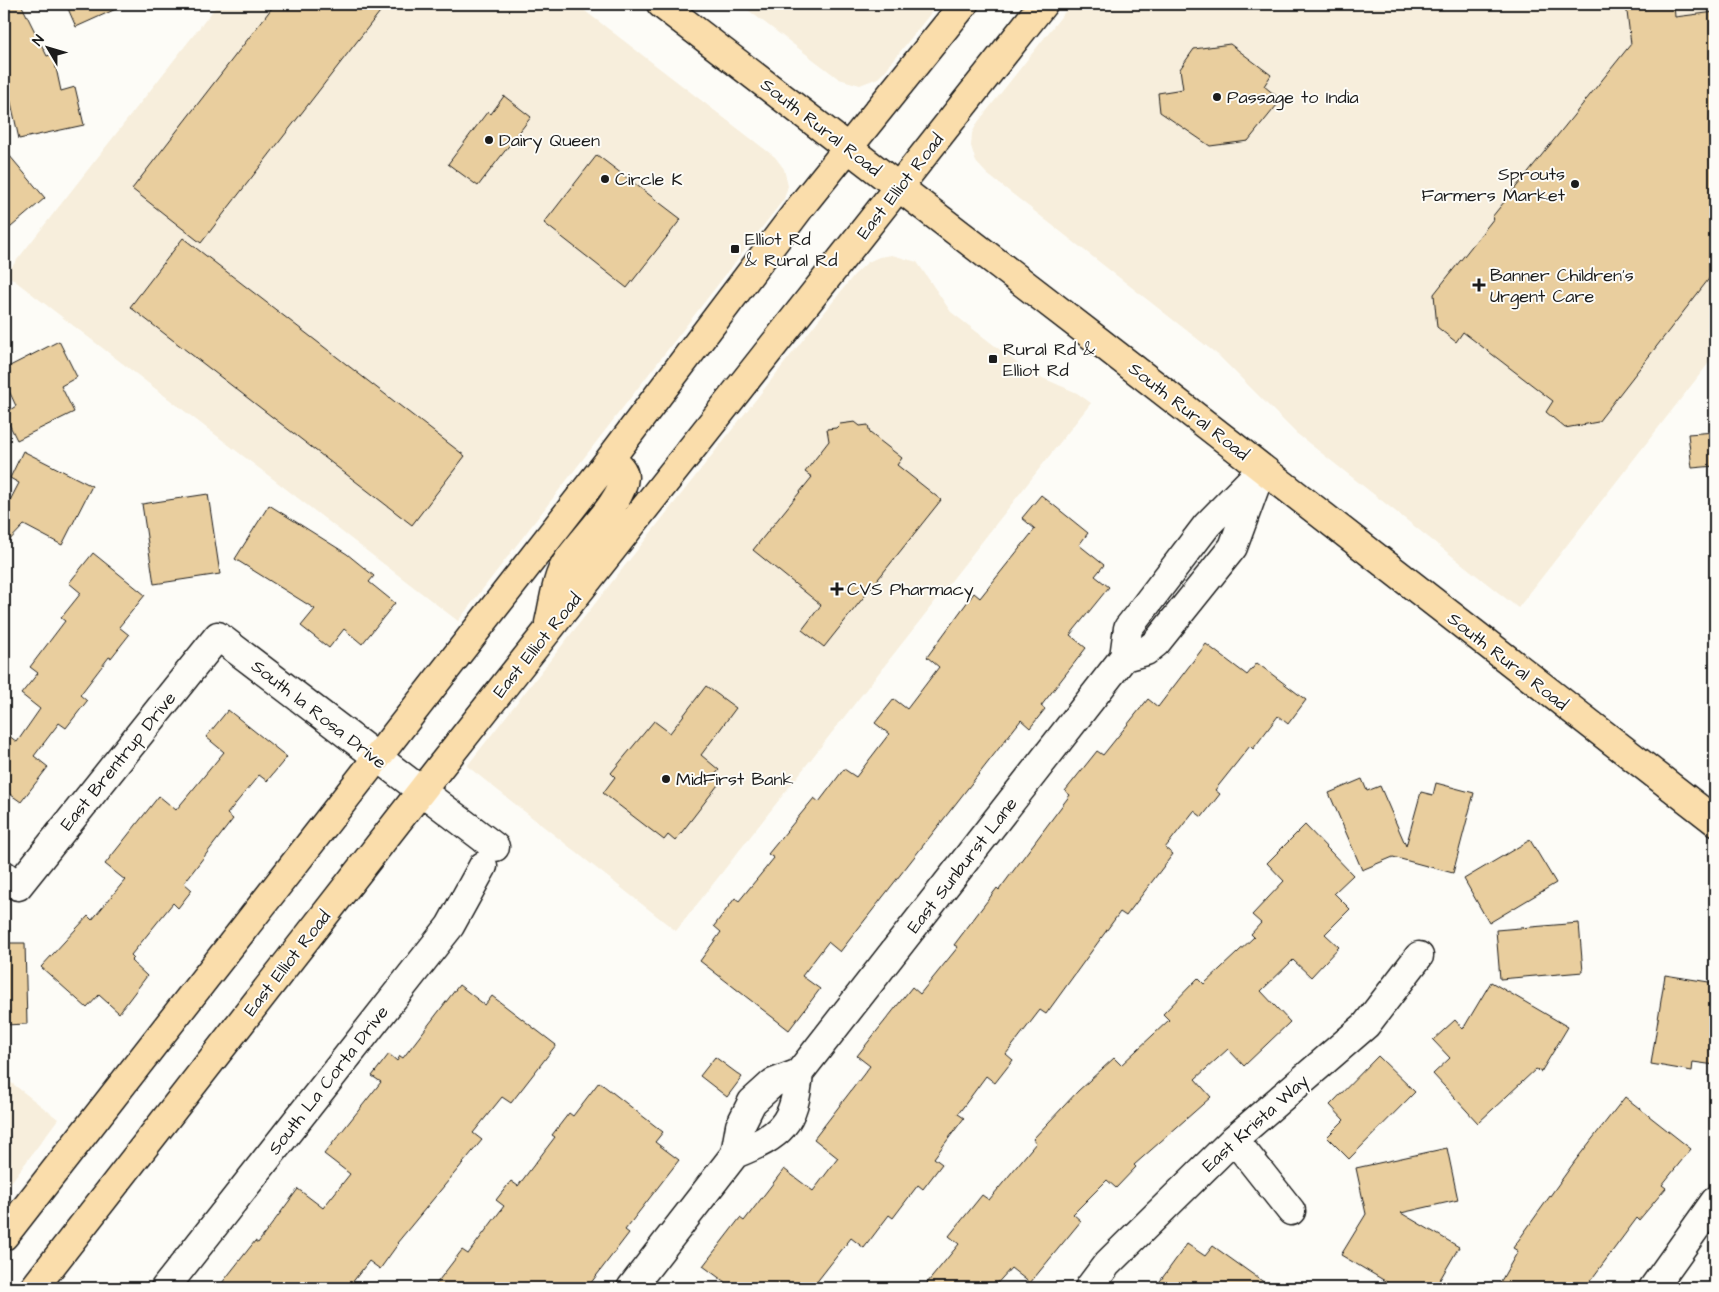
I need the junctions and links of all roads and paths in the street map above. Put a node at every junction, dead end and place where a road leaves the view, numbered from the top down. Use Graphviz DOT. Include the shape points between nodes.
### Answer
graph roads {
  1 [pos="661,4"];
  2 [pos="964,4"];
  3 [pos="1043,4"];
  4 [pos="849,148"];
  5 [pos="899,187"];
  6 [pos="610,460"];
  7 [pos="1262,468"];
  8 [pos="547,632"];
  9 [pos="218,636"];
  10 [pos="376,758"];
  11 [pos="420,792"];
  12 [pos="1715,821"];
  13 [pos="489,856"];
  14 [pos="11,880"];
  15 [pos="1419,956"];
  16 [pos="799,1073"];
  17 [pos="1234,1139"];
  18 [pos="735,1154"];
  19 [pos="1715,1201"];
  20 [pos="1291,1211"];
  21 [pos="4,1236"];
  22 [pos="34,1288"];
  23 [pos="165,1288"];
  24 [pos="631,1288"];
  25 [pos="1089,1288"];
  26 [pos="1653,1288"];
  1 -- 4 [label="main road, South Rural Road"];
  2 -- 4 [label="main road"];
  3 -- 5 [label="main road, East Elliot Road"];
  4 -- 5 [label="main road, South Rural Road"];
  4 -- 6 [label="main road" via="802,205"];
  5 -- 7 [label="main road, South Rural Road"];
  5 -- 8 [label="main road, East Elliot Road"];
  6 -- 8 [label="main road" via="622,470 624,478 620,489 562,570"];
  6 -- 10 [label="main road"];
  7 -- 12 [label="main road, South Rural Road"];
  7 -- 16 [label="street, East Sunburst Lane" via="1233,547 1156,643 1124,657"];
  8 -- 11 [label="main road, East Elliot Road"];
  9 -- 10 [label="street, South la Rosa Drive"];
  9 -- 14 [label="street, East Brentrup Drive"];
  10 -- 11 [label="street, South la Rosa Drive"];
  10 -- 21 [label="main road"];
  11 -- 13 [label="street, South la Rosa Drive"];
  11 -- 22 [label="main road, East Elliot Road"];
  13 -- 23 [label="street, South La Corta Drive" via="450,926"];
  15 -- 17 [label="street, East Krista Way" via="1366,1024"];
  16 -- 18 [label="street" via="773,1083 752,1102 740,1126"];
  16 -- 18 [label="street" via="796,1101 785,1125 764,1142"];
  17 -- 20 [label="street"];
  17 -- 25 [label="street, East Krista Way" via="1108,1264"];
  18 -- 24 [label="street"];
  19 -- 26 [label="street"];
}
